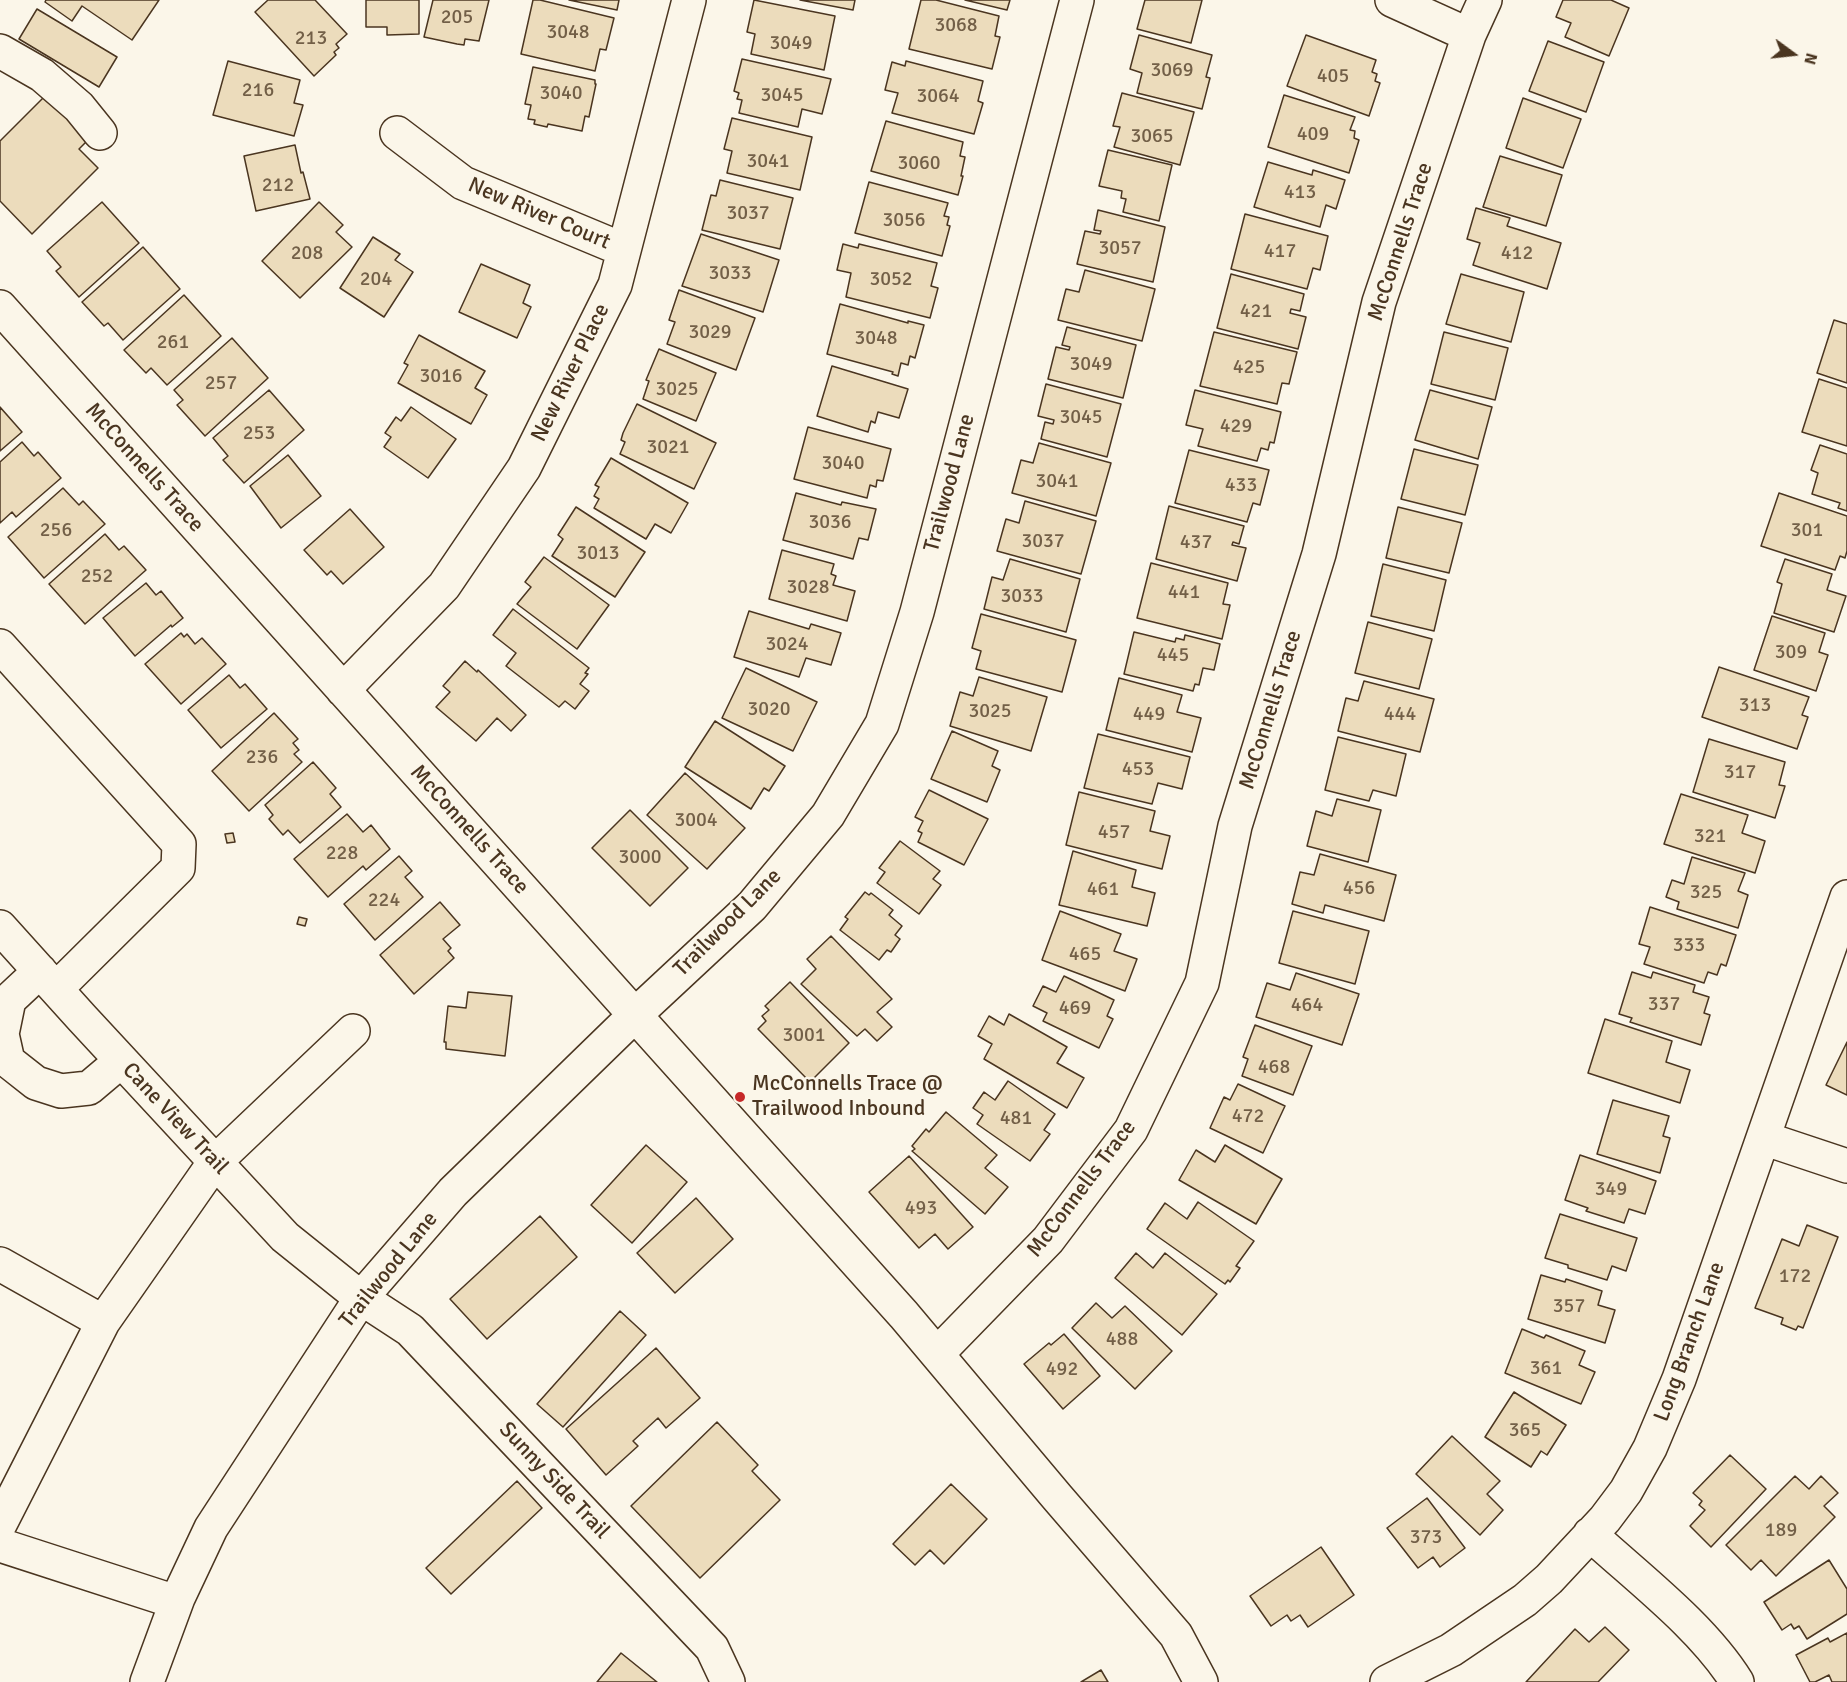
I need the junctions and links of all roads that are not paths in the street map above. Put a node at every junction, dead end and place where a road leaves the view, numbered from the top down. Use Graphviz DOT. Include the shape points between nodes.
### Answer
graph roads {
  1 [pos="689,0"];
  2 [pos="1077,0"];
  3 [pos="1392,0"];
  4 [pos="1485,0"];
  5 [pos="1469,34"];
  6 [pos="0,51"];
  7 [pos="100,133"];
  8 [pos="397,133"];
  9 [pos="624,250"];
  10 [pos="0,307"];
  11 [pos="0,646"];
  12 [pos="343,690"];
  13 [pos="1847,897"];
  14 [pos="0,927"];
  15 [pos="48,980"];
  16 [pos="635,1015"];
  17 [pos="353,1031"];
  18 [pos="122,1061"];
  19 [pos="1763,1138"];
  20 [pos="214,1163"];
  21 [pos="1847,1166"];
  22 [pos="0,1264"];
  23 [pos="362,1298"];
  24 [pos="103,1322"];
  25 [pos="936,1354"];
  26 [pos="0,1524"];
  27 [pos="1590,1534"];
  28 [pos="0,1545"];
  29 [pos="176,1602"];
  30 [pos="147,1682"];
  31 [pos="729,1682"];
  32 [pos="1201,1682"];
  33 [pos="1387,1682"];
  34 [pos="1737,1682"];
  1 -- 9 [label="street, New River Place"];
  2 -- 16 [label="street, Trailwood Lane" via="920,600 882,724 828,815 752,906"];
  3 -- 5 [label="street"];
  4 -- 5 [label="street, McConnells Trace"];
  5 -- 25 [label="street, McConnells Trace" via="1379,302 1320,554 1235,826 1202,983 1131,1130 1048,1240"];
  6 -- 7 [label="street" via="42,75 79,107"];
  8 -- 9 [label="street, New River Court" via="463,183"];
  9 -- 12 [label="street, New River Place" via="615,285 524,468 444,586"];
  10 -- 12 [label="street, McConnells Trace"];
  11 -- 15 [label="street" via="179,844 178,868"];
  12 -- 16 [label="street, McConnells Trace"];
  13 -- 19 [label="street, Long Branch Lane"];
  14 -- 15 [label="street, Cane View Trail"];
  15 -- 18 [label="street, Cane View Trail"];
  15 -- 18 [label="street" via="9,1000 2,1034 8,1061 36,1083 61,1091 89,1088"];
  16 -- 23 [label="street, Trailwood Lane" via="453,1192"];
  16 -- 25 [label="street, McConnells Trace"];
  17 -- 20 [label="street"];
  18 -- 20 [label="street, Cane View Trail"];
  19 -- 21 [label="street"];
  19 -- 27 [label="street, Long Branch Lane" via="1679,1379 1650,1448 1626,1491"];
  20 -- 23 [label="street, Cane View Trail" via="285,1237"];
  20 -- 24 [label="street"];
  22 -- 24 [label="street"];
  23 -- 29 [label="street, Trailwood Lane" via="211,1528"];
  23 -- 31 [label="street, Sunny Side Trail" via="411,1330 712,1648"];
  24 -- 26 [label="street"];
  25 -- 32 [label="street, McConnells Trace" via="1176,1635"];
  27 -- 33 [label="street, Long Branch Lane" via="1525,1600 1451,1650"];
  27 -- 34 [label="street" via="1683,1617"];
  28 -- 29 [label="street"];
  29 -- 30 [label="street, Trailwood Lane"];
}
